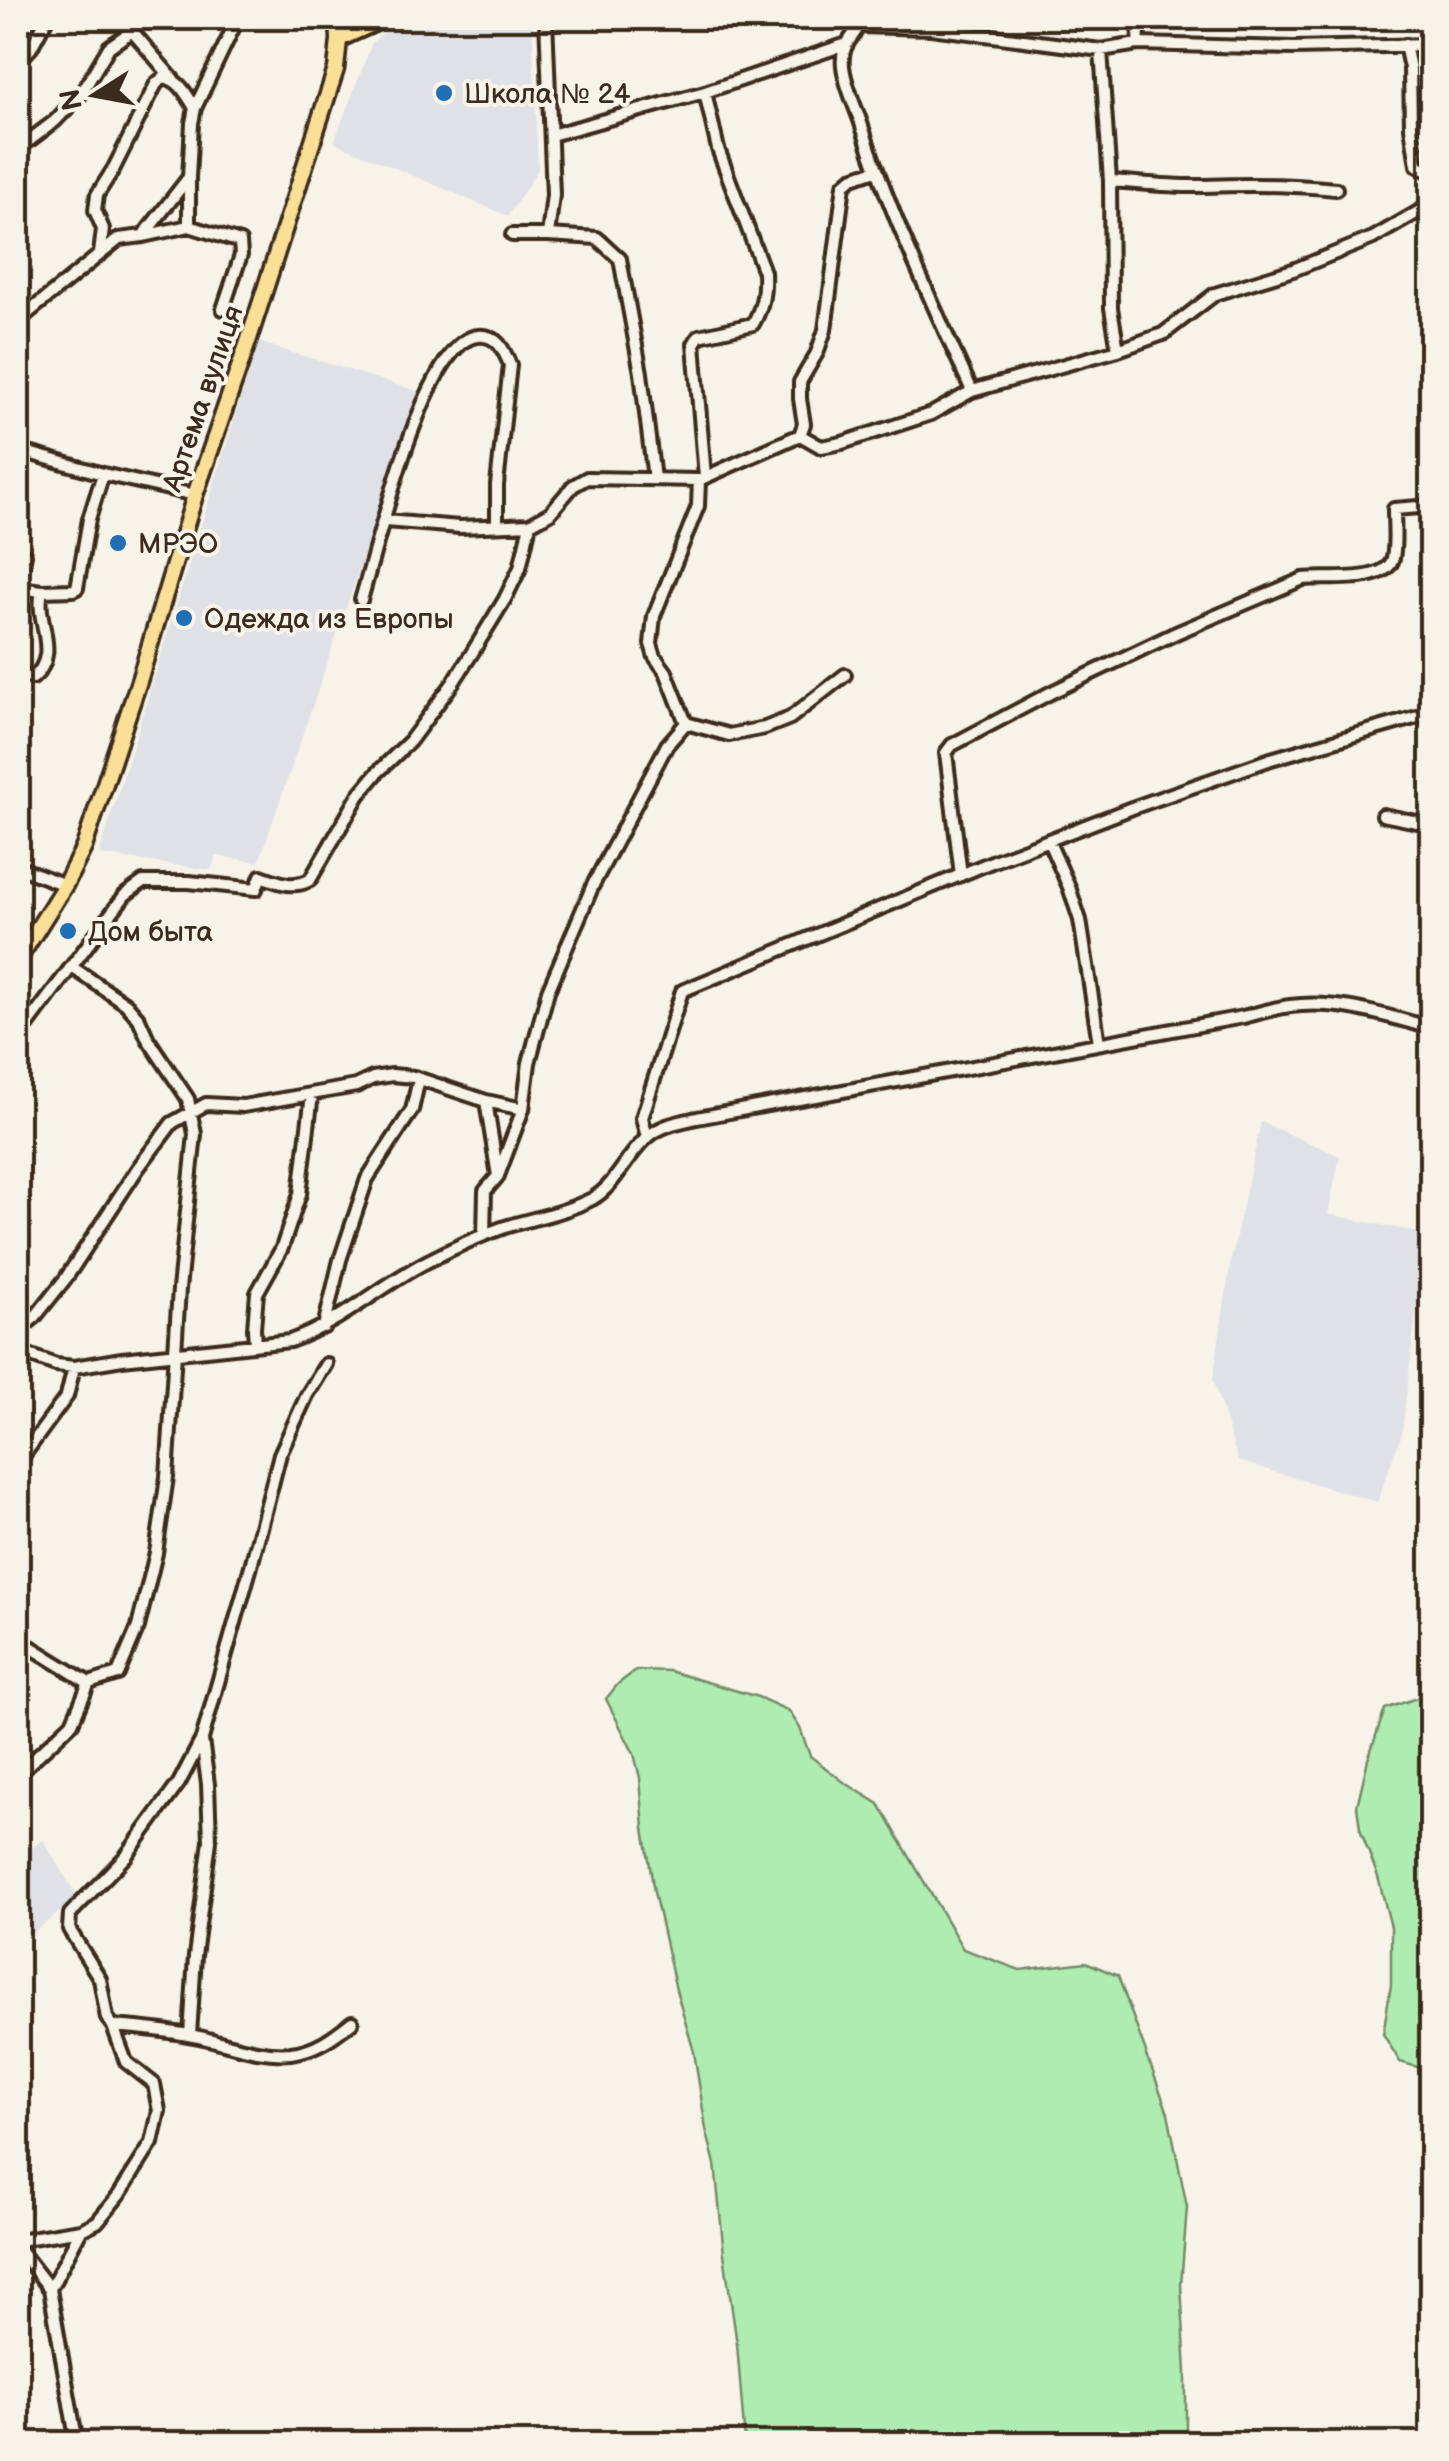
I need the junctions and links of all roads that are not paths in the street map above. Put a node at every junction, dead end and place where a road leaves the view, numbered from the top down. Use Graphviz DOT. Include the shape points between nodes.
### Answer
graph roads {
  1 [pos="47,18"];
  2 [pos="136,18"];
  3 [pos="238,18"];
  4 [pos="338,18"];
  5 [pos="384,18"];
  6 [pos="546,18"];
  7 [pos="1140,18"];
  8 [pos="860,22"];
  9 [pos="132,30"];
  10 [pos="339,40"];
  11 [pos="1138,44"];
  12 [pos="844,45"];
  13 [pos="1404,45"];
  14 [pos="1432,45"];
  15 [pos="1101,50"];
  16 [pos="18,62"];
  17 [pos="173,79"];
  18 [pos="706,92"];
  19 [pos="196,108"];
  20 [pos="551,136"];
  21 [pos="18,149"];
  22 [pos="876,170"];
  23 [pos="1432,173"];
  24 [pos="189,178"];
  25 [pos="1110,181"];
  26 [pos="1336,190"];
  27 [pos="1432,204"];
  28 [pos="189,226"];
  29 [pos="512,235"];
  30 [pos="548,235"];
  31 [pos="142,236"];
  32 [pos="100,254"];
  33 [pos="223,309"];
  34 [pos="18,321"];
  35 [pos="1118,350"];
  36 [pos="972,391"];
  37 [pos="800,436"];
  38 [pos="18,450"];
  39 [pos="103,474"];
  40 [pos="702,478"];
  41 [pos="654,479"];
  42 [pos="195,496"];
  43 [pos="1432,506"];
  44 [pos="384,521"];
  45 [pos="530,524"];
  46 [pos="497,525"];
  47 [pos="25,555"];
  48 [pos="42,591"];
  49 [pos="362,600"];
  50 [pos="18,674"];
  51 [pos="845,674"];
  52 [pos="1428,714"];
  53 [pos="686,723"];
  54 [pos="1383,815"];
  55 [pos="1432,825"];
  56 [pos="1048,840"];
  57 [pos="18,867"];
  58 [pos="961,875"];
  59 [pos="65,885"];
  60 [pos="18,960"];
  61 [pos="72,968"];
  62 [pos="1432,1028"];
  63 [pos="18,1038"];
  64 [pos="1099,1043"];
  65 [pos="419,1079"];
  66 [pos="312,1094"];
  67 [pos="486,1102"];
  68 [pos="523,1109"];
  69 [pos="192,1112"];
  70 [pos="647,1137"];
  71 [pos="498,1176"];
  72 [pos="484,1235"];
  73 [pos="324,1327"];
  74 [pos="18,1332"];
  75 [pos="255,1345"];
  76 [pos="18,1351"];
  77 [pos="173,1354"];
  78 [pos="326,1364"];
  79 [pos="74,1368"];
  80 [pos="18,1464"];
  81 [pos="18,1639"];
  82 [pos="89,1682"];
  83 [pos="18,1692"];
  84 [pos="18,1703"];
  85 [pos="202,1739"];
  86 [pos="18,1774"];
  87 [pos="352,2022"];
  88 [pos="114,2026"];
  89 [pos="190,2035"];
  90 [pos="81,2230"];
  91 [pos="18,2240"];
  92 [pos="18,2248"];
  93 [pos="50,2289"];
  94 [pos="77,2444"];
  1 -- 16 [label="street"];
  2 -- 9 [label="street"];
  3 -- 19 [label="street"];
  4 -- 10 [label="highway, Артема вулиця"];
  5 -- 10 [label="main road"];
  6 -- 20 [label="street"];
  7 -- 11 [label="street"];
  8 -- 12 [label="street"];
  8 -- 15 [label="street"];
  9 -- 17 [label="street"];
  9 -- 21 [label="street" via="110,48 81,94"];
  10 -- 42 [label="highway, Артема вулиця" via="336,70"];
  11 -- 13 [label="street"];
  11 -- 15 [label="street"];
  12 -- 18 [label="street"];
  12 -- 22 [label="street" via="843,66"];
  13 -- 14 [label="street"];
  13 -- 23 [label="street" via="1417,165"];
  15 -- 25 [label="street"];
  17 -- 19 [label="street"];
  17 -- 32 [label="street" via="156,84 97,196"];
  18 -- 20 [label="street"];
  18 -- 40 [label="street" via="765,292 753,324 699,336 694,344"];
  19 -- 24 [label="street"];
  20 -- 30 [label="street"];
  22 -- 36 [label="street"];
  22 -- 37 [label="street" via="844,185 825,330 800,382"];
  24 -- 28 [label="street"];
  24 -- 31 [label="street"];
  25 -- 26 [label="street"];
  25 -- 35 [label="street" via="1111,308"];
  27 -- 35 [label="street" via="1373,238 1215,294 1163,334"];
  28 -- 31 [label="street"];
  28 -- 33 [label="street" via="240,242"];
  29 -- 30 [label="street"];
  30 -- 41 [label="street" via="597,238 620,259"];
  31 -- 32 [label="street" via="119,239"];
  32 -- 34 [label="street"];
  35 -- 36 [label="street"];
  36 -- 37 [label="street" via="931,414 842,443 821,447"];
  37 -- 40 [label="street"];
  38 -- 39 [label="street"];
  39 -- 42 [label="street"];
  39 -- 48 [label="street" via="77,588"];
  40 -- 41 [label="street"];
  40 -- 53 [label="street" via="698,506 654,616 651,644"];
  41 -- 45 [label="street" via="586,478"];
  42 -- 59 [label="highway, Артема вулиця" via="84,847"];
  43 -- 58 [label="street" via="1394,509 1393,558 1381,574 1302,579 1052,692 952,746 946,753"];
  44 -- 46 [label="street"];
  44 -- 46 [label="street" via="422,402 459,342 477,336 492,337 510,364"];
  44 -- 49 [label="street"];
  45 -- 46 [label="street"];
  45 -- 61 [label="street" via="520,568 480,640 410,741 360,795 310,880 290,886 261,876 256,889 143,882 125,895"];
  47 -- 48 [label="street" via="18,585"];
  48 -- 50 [label="street" via="46,663 33,678"];
  51 -- 53 [label="street" via="790,718 765,728 729,735"];
  52 -- 56 [label="street" via="1271,759"];
  53 -- 68 [label="street" via="593,884 548,990"];
  54 -- 55 [label="street"];
  56 -- 58 [label="street"];
  56 -- 64 [label="street" via="1080,920"];
  57 -- 59 [label="street"];
  58 -- 70 [label="street" via="682,991 642,1118"];
  59 -- 60 [label="highway, Артема вулиця"];
  61 -- 63 [label="street"];
  61 -- 69 [label="street" via="140,1020"];
  62 -- 64 [label="street" via="1366,1010 1292,1006"];
  64 -- 70 [label="street" via="697,1118"];
  65 -- 66 [label="street" via="392,1075"];
  65 -- 67 [label="street"];
  65 -- 73 [label="street" via="412,1110 368,1179"];
  66 -- 69 [label="street" via="244,1106 206,1104"];
  66 -- 75 [label="street" via="300,1194 257,1294"];
  67 -- 68 [label="street"];
  67 -- 71 [label="street"];
  68 -- 71 [label="street"];
  69 -- 74 [label="street" via="172,1123 66,1278"];
  69 -- 77 [label="street" via="196,1134"];
  70 -- 72 [label="street" via="596,1197"];
  71 -- 72 [label="street" via="485,1191"];
  72 -- 73 [label="street" via="425,1262"];
  73 -- 75 [label="street" via="290,1342"];
  75 -- 77 [label="street"];
  76 -- 79 [label="street"];
  77 -- 79 [label="street"];
  77 -- 82 [label="street" via="166,1477 138,1626 118,1674"];
  78 -- 85 [label="street" via="280,1454"];
  79 -- 80 [label="street" via="67,1396"];
  81 -- 82 [label="street"];
  82 -- 86 [label="street" via="72,1723"];
  83 -- 84 [label="street"];
  85 -- 88 [label="street" via="180,1783 126,1856 70,1914 70,1929 100,1979"];
  85 -- 89 [label="street" via="210,1841"];
  87 -- 89 [label="street" via="316,2047 289,2053"];
  88 -- 89 [label="street"];
  88 -- 90 [label="street" via="126,2062 154,2084 159,2111 152,2143 119,2195"];
  90 -- 91 [label="street"];
  90 -- 93 [label="street"];
  92 -- 93 [label="street"];
  93 -- 94 [label="street"];
}
